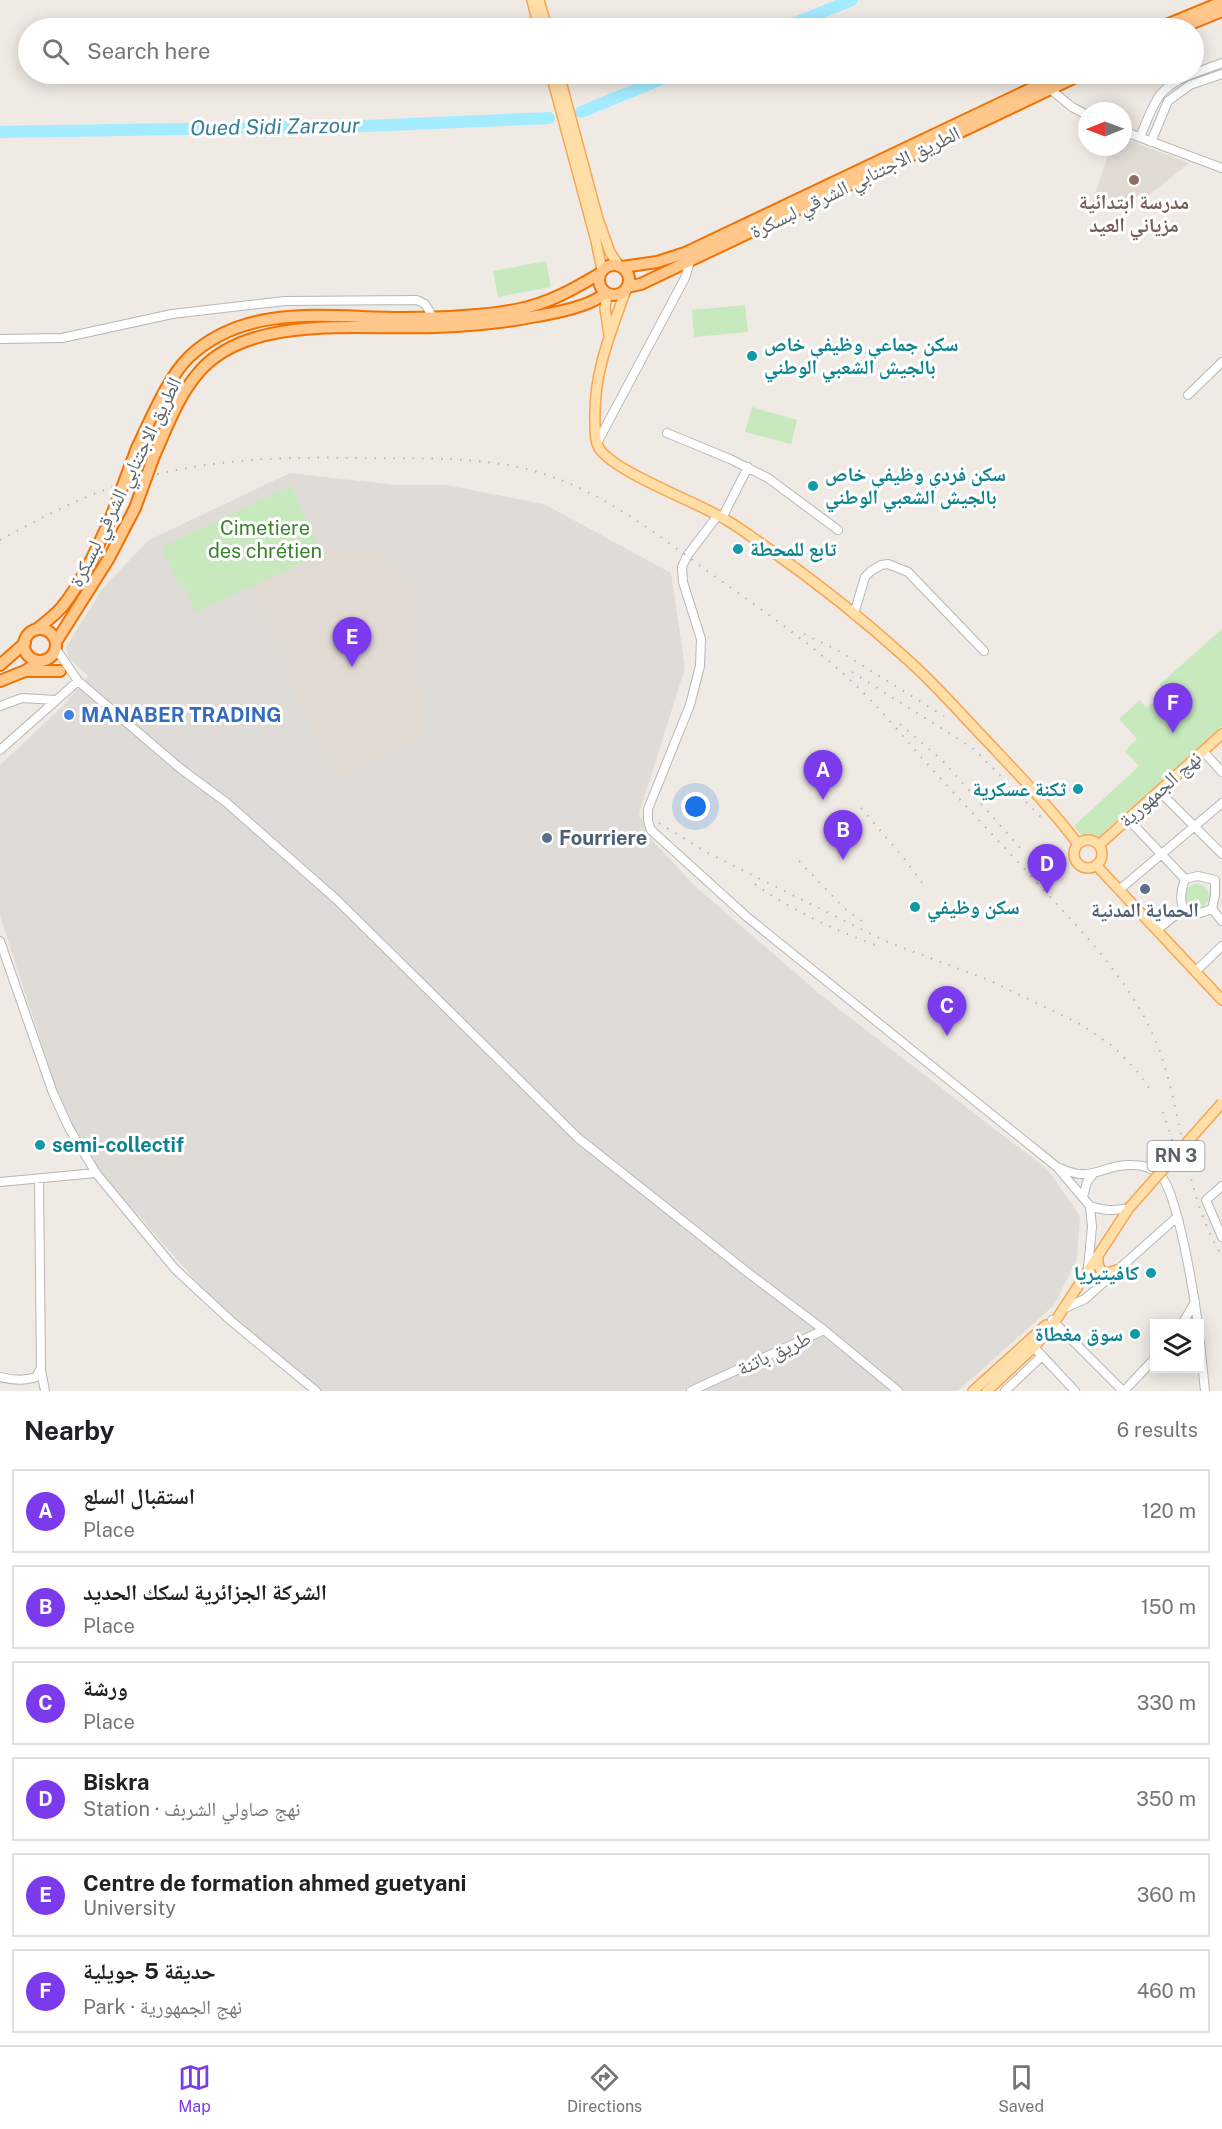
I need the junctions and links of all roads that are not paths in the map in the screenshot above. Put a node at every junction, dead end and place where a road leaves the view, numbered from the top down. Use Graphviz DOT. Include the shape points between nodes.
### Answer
graph roads {
  1 [pos="532,0"];
  2 [pos="539,0"];
  3 [pos="1222,2"];
  4 [pos="1222,11"];
  5 [pos="536,18"];
  6 [pos="544,18"];
  7 [pos="1183,18"];
  8 [pos="1204,18"];
  9 [pos="1222,63"];
  10 [pos="1204,70"];
  11 [pos="1222,74"];
  12 [pos="1204,80"];
  13 [pos="554,84"];
  14 [pos="562,84"];
  15 [pos="1041,84"];
  16 [pos="1061,84"];
  17 [pos="1174,84"];
  18 [pos="1193,84"];
  19 [pos="1190,85"];
  20 [pos="1050,89"];
  21 [pos="1078,110"];
  22 [pos="1132,134"];
  23 [pos="1140,137"];
  24 [pos="1150,141"];
  25 [pos="1222,168"];
  26 [pos="690,261"];
  27 [pos="620,267"];
  28 [pos="600,272"];
  29 [pos="627,289"];
  30 [pos="606,294"];
  31 [pos="433,317"];
  32 [pos="609,337"];
  33 [pos="0,339"];
  34 [pos="1222,362"];
  35 [pos="1188,395"];
  36 [pos="595,406"];
  37 [pos="613,414"];
  38 [pos="667,434"];
  39 [pos="597,443"];
  40 [pos="748,467"];
  41 [pos="720,516"];
  42 [pos="838,530"];
  43 [pos="854,614"];
  44 [pos="38,629"];
  45 [pos="25,643"];
  46 [pos="56,646"];
  47 [pos="984,651"];
  48 [pos="42,660"];
  49 [pos="0,665"];
  50 [pos="25,671"];
  51 [pos="60,671"];
  52 [pos="76,678"];
  53 [pos="0,681"];
  54 [pos="56,700"];
  55 [pos="0,706"];
  56 [pos="1222,734"];
  57 [pos="0,750"];
  58 [pos="1203,751"];
  59 [pos="1222,772"];
  60 [pos="1159,791"];
  61 [pos="1222,803"];
  62 [pos="1128,819"];
  63 [pos="1194,826"];
  64 [pos="1078,844"];
  65 [pos="1099,845"];
  66 [pos="1222,854"];
  67 [pos="1162,855"];
  68 [pos="1096,865"];
  69 [pos="1222,873"];
  70 [pos="1185,879"];
  71 [pos="1215,880"];
  72 [pos="1119,890"];
  73 [pos="1183,909"];
  74 [pos="1212,909"];
  75 [pos="1222,921"];
  76 [pos="1157,930"];
  77 [pos="0,941"];
  78 [pos="1222,946"];
  79 [pos="1196,971"];
  80 [pos="1222,1000"];
  81 [pos="1222,1103"];
  82 [pos="1057,1167"];
  83 [pos="96,1173"];
  84 [pos="1093,1174"];
  85 [pos="39,1179"];
  86 [pos="0,1182"];
  87 [pos="1222,1186"];
  88 [pos="1083,1197"];
  89 [pos="1090,1206"];
  90 [pos="1129,1208"];
  91 [pos="1177,1217"];
  92 [pos="1221,1233"];
  93 [pos="1099,1252"];
  94 [pos="1089,1268"];
  95 [pos="1117,1270"];
  96 [pos="1195,1302"];
  97 [pos="1057,1317"];
  98 [pos="1184,1319"];
  99 [pos="1197,1319"];
  100 [pos="824,1330"];
  101 [pos="1031,1344"];
  102 [pos="1042,1356"];
  103 [pos="1150,1364"];
  104 [pos="41,1368"];
  105 [pos="1203,1373"];
  106 [pos="0,1377"];
  107 [pos="992,1389"];
  108 [pos="45,1391"];
  109 [pos="316,1391"];
  110 [pos="691,1391"];
  111 [pos="898,1391"];
  112 [pos="973,1391"];
  113 [pos="1005,1391"];
  114 [pos="1075,1391"];
  115 [pos="1123,1391"];
  116 [pos="1205,1391"];
  1 -- 5 [label="main road"];
  2 -- 6 [label="main road"];
  3 -- 7 [label="highway"];
  4 -- 8 [label="highway"];
  9 -- 10 [label="street"];
  11 -- 12 [label="street"];
  13 -- 28 [label="main road" via="596,241"];
  14 -- 27 [label="main road" via="598,219"];
  15 -- 27 [label="highway, الطريق الاجتنابي الشرقي لبسكرة" via="685,253"];
  16 -- 20 [label="highway, الطريق الاجتنابي الشرقي لبسكرة"];
  17 -- 23 [label="street" via="1160,95"];
  18 -- 19 [label="street"];
  19 -- 24 [label="street" via="1168,101"];
  20 -- 21 [label="street"];
  20 -- 26 [label="highway, الطريق الاجتنابي الشرقي لبسكرة"];
  22 -- 23 [label="street"];
  23 -- 24 [label="street"];
  24 -- 25 [label="street"];
  26 -- 29 [label="highway, الطريق الاجتنابي الشرقي لبسكرة"];
  26 -- 37 [label="street" via="685,278"];
  27 -- 28 [label="highway" via="610,265"];
  27 -- 29 [label="highway" via="628,274"];
  28 -- 30 [label="highway" via="598,283"];
  28 -- 31 [label="highway, الطريق الاجتنابي الشرقي لبسكرة" via="563,294 519,309"];
  29 -- 30 [label="highway" via="619,295"];
  29 -- 32 [label="main road"];
  30 -- 32 [label="main road"];
  30 -- 46 [label="highway, الطريق الاجتنابي الشرقي لبسكرة, bridge" via="552,313 490,324 308,329 265,334 215,358 188,386 154,456 135,508"];
  31 -- 33 [label="street" via="425,304 417,300 285,301 172,314 62,339"];
  31 -- 44 [label="highway, الطريق الاجتنابي الشرقي لبسكرة, bridge" via="309,315 262,321 223,333 187,358 137,448 94,556 60,609"];
  32 -- 36 [label="main road" via="600,364"];
  34 -- 35 [label="street"];
  36 -- 37 [label="street" via="602,414"];
  36 -- 39 [label="main road"];
  37 -- 39 [label="street"];
  38 -- 40 [label="street"];
  39 -- 41 [label="main road" via="607,458"];
  40 -- 41 [label="street"];
  40 -- 42 [label="street"];
  41 -- 43 [label="main road"];
  41 -- 82 [label="street" via="682,567 701,639 700,666 690,705 648,809 651,830 747,916"];
  43 -- 47 [label="street" via="865,577 888,564 908,572"];
  43 -- 64 [label="main road" via="911,662 952,704"];
  44 -- 45 [label="highway" via="31,632"];
  44 -- 46 [label="highway" via="50,632"];
  45 -- 48 [label="highway" via="27,654"];
  45 -- 49 [label="highway"];
  46 -- 48 [label="highway" via="49,658"];
  46 -- 52 [label="street"];
  48 -- 50 [label="highway"];
  48 -- 51 [label="street"];
  50 -- 51 [label="highway"];
  50 -- 53 [label="highway"];
  51 -- 52 [label="street"];
  52 -- 54 [label="street"];
  52 -- 100 [label="street" via="320,883 578,1138"];
  54 -- 55 [label="street" via="22,698"];
  54 -- 57 [label="street"];
  56 -- 58 [label="main road, نهج الجمهورية"];
  58 -- 59 [label="street"];
  58 -- 60 [label="main road, نهج الجمهورية"];
  60 -- 62 [label="main road, نهج الجمهورية"];
  60 -- 63 [label="street"];
  61 -- 63 [label="street"];
  62 -- 65 [label="main road, نهج الجمهورية"];
  62 -- 67 [label="street"];
  63 -- 66 [label="street"];
  63 -- 67 [label="street"];
  64 -- 65 [label="main road" via="1086,840"];
  64 -- 68 [label="main road" via="1074,852 1076,861 1088,868"];
  65 -- 68 [label="main road" via="1102,854"];
  67 -- 70 [label="street"];
  67 -- 72 [label="street"];
  68 -- 72 [label="main road"];
  69 -- 71 [label="street"];
  70 -- 71 [label="street" via="1198,876"];
  70 -- 73 [label="street" via="1180,891"];
  71 -- 74 [label="street"];
  72 -- 76 [label="main road"];
  73 -- 74 [label="street" via="1200,913"];
  73 -- 76 [label="street"];
  74 -- 75 [label="street"];
  76 -- 79 [label="main road"];
  77 -- 83 [label="street" via="53,1093"];
  78 -- 79 [label="street"];
  79 -- 80 [label="main road"];
  81 -- 90 [label="main road, RN 3, bridge"];
  82 -- 84 [label="street" via="1076,1175"];
  82 -- 88 [label="street"];
  83 -- 85 [label="street"];
  83 -- 109 [label="street" via="175,1269"];
  84 -- 88 [label="street"];
  84 -- 91 [label="street" via="1131,1165 1154,1170 1163,1178"];
  85 -- 86 [label="street"];
  85 -- 104 [label="street"];
  87 -- 92 [label="street" via="1206,1200"];
  88 -- 89 [label="street"];
  89 -- 90 [label="street" via="1112,1211"];
  89 -- 94 [label="street"];
  90 -- 93 [label="main road, RN 3"];
  91 -- 95 [label="street"];
  91 -- 96 [label="street"];
  93 -- 94 [label="main road, RN 3"];
  93 -- 95 [label="main road" via="1101,1271"];
  94 -- 97 [label="main road, RN 3"];
  95 -- 97 [label="street" via="1085,1299"];
  96 -- 98 [label="street"];
  96 -- 99 [label="street"];
  97 -- 101 [label="main road, RN 3"];
  97 -- 115 [label="street"];
  100 -- 110 [label="street, طريق باتنة"];
  100 -- 111 [label="street"];
  101 -- 102 [label="street"];
  101 -- 107 [label="main road, RN 3"];
  101 -- 112 [label="main road, RN 3"];
  102 -- 113 [label="street"];
  102 -- 114 [label="street"];
  103 -- 115 [label="street"];
  104 -- 106 [label="street" via="32,1379"];
  104 -- 108 [label="street"];
  105 -- 116 [label="street"];
}
